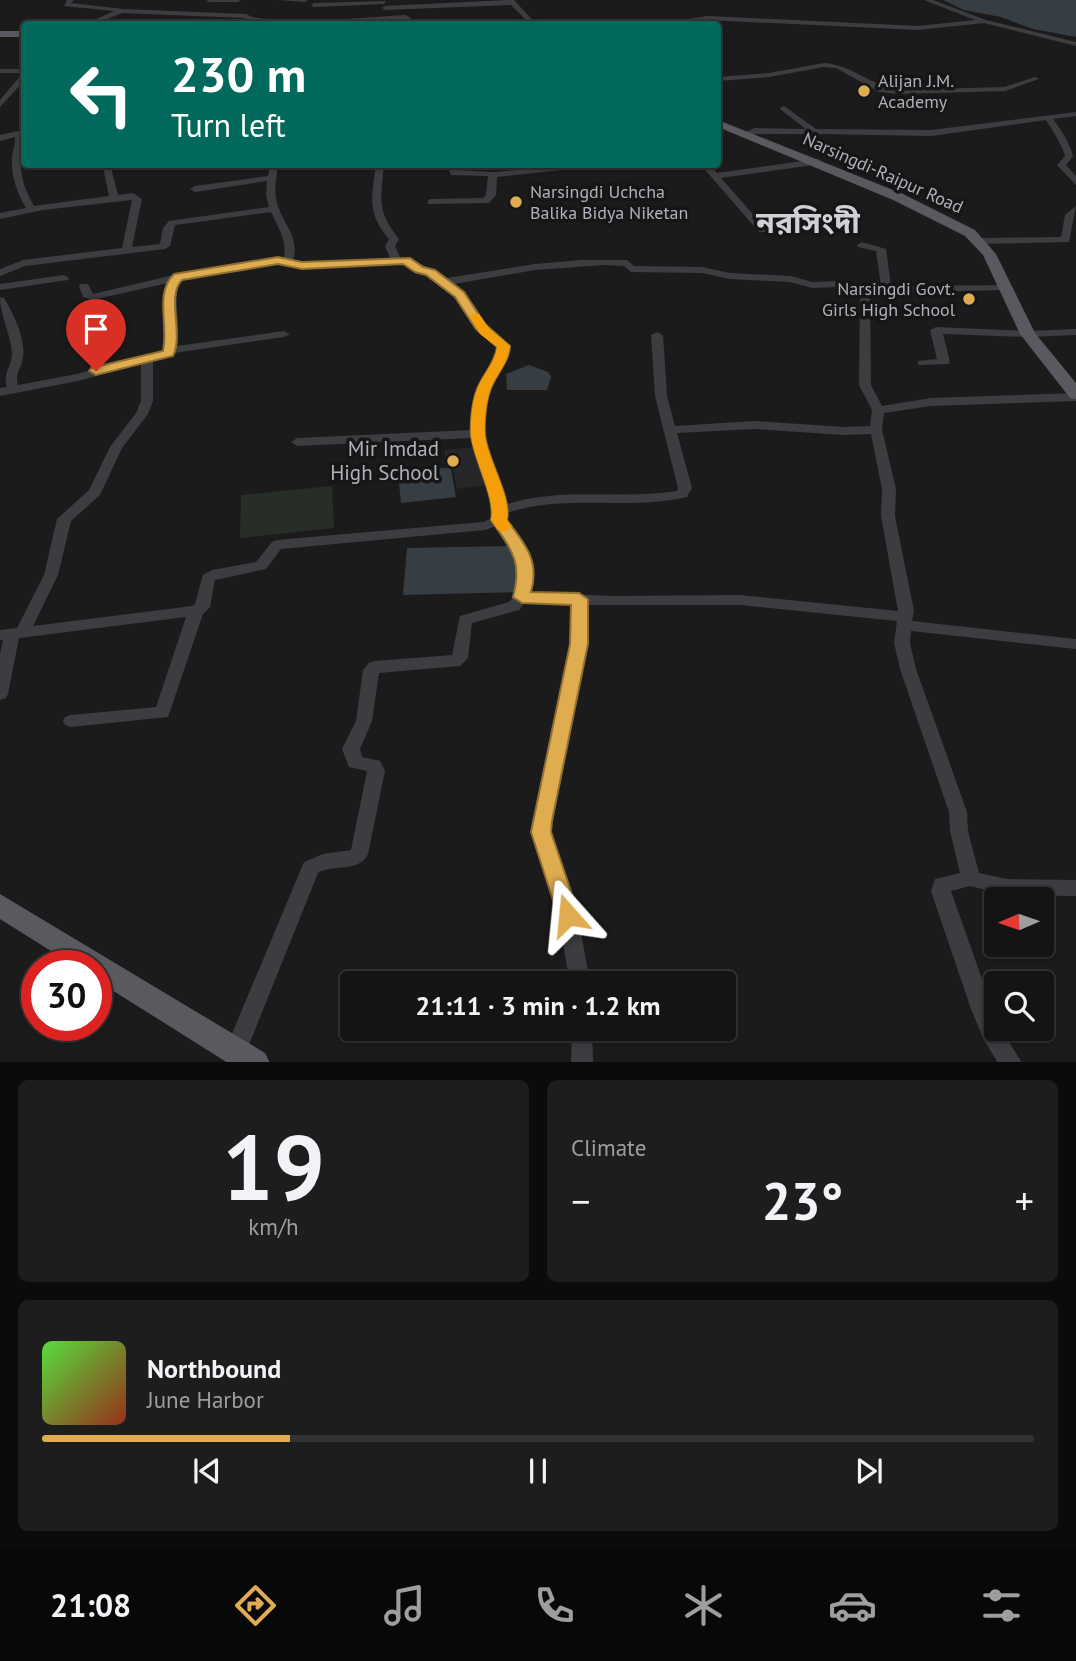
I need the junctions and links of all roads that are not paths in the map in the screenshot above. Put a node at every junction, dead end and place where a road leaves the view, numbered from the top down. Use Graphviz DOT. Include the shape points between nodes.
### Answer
graph roads {
  1 [pos="71,0"];
  2 [pos="209,0"];
  3 [pos="238,0"];
  4 [pos="281,0"];
  5 [pos="305,0"];
  6 [pos="411,0"];
  7 [pos="460,0"];
  8 [pos="927,0"];
  9 [pos="511,2"];
  10 [pos="313,3"];
  11 [pos="385,3"];
  12 [pos="121,11"];
  13 [pos="508,13"];
  14 [pos="521,13"];
  15 [pos="417,16"];
  16 [pos="96,21"];
  17 [pos="269,21"];
  18 [pos="316,21"];
  19 [pos="408,21"];
  20 [pos="530,21"];
  21 [pos="683,21"];
  22 [pos="984,21"];
  23 [pos="0,34"];
  24 [pos="21,34"];
  25 [pos="1076,44"];
  26 [pos="0,71"];
  27 [pos="21,71"];
  28 [pos="721,79"];
  29 [pos="1035,79"];
  30 [pos="21,81"];
  31 [pos="3,108"];
  32 [pos="784,108"];
  33 [pos="1076,114"];
  34 [pos="1048,118"];
  35 [pos="721,123"];
  36 [pos="21,132"];
  37 [pos="746,133"];
  38 [pos="817,134"];
  39 [pos="0,138"];
  40 [pos="815,162"];
  41 [pos="109,168"];
  42 [pos="273,168"];
  43 [pos="379,168"];
  44 [pos="452,168"];
  45 [pos="569,168"];
  46 [pos="708,168"];
  47 [pos="493,175"];
  48 [pos="715,176"];
  49 [pos="272,178"];
  50 [pos="1076,182"];
  51 [pos="195,189"];
  52 [pos="114,197"];
  53 [pos="431,202"];
  54 [pos="31,209"];
  55 [pos="275,209"];
  56 [pos="1076,209"];
  57 [pos="0,216"];
  58 [pos="761,230"];
  59 [pos="983,241"];
  60 [pos="1070,241"];
  61 [pos="862,245"];
  62 [pos="127,249"];
  63 [pos="284,261"];
  64 [pos="397,261"];
  65 [pos="0,273"];
  66 [pos="178,277"];
  67 [pos="64,278"];
  68 [pos="444,282"];
  69 [pos="84,286"];
  70 [pos="1006,287"];
  71 [pos="0,288"];
  72 [pos="865,290"];
  73 [pos="887,290"];
  74 [pos="0,300"];
  75 [pos="284,334"];
  76 [pos="1038,334"];
  77 [pos="1076,334"];
  78 [pos="657,335"];
  79 [pos="171,350"];
  80 [pos="147,358"];
  81 [pos="922,363"];
  82 [pos="1076,386"];
  83 [pos="14,390"];
  84 [pos="0,392"];
  85 [pos="1076,395"];
  86 [pos="878,410"];
  87 [pos="672,430"];
  88 [pos="876,430"];
  89 [pos="478,435"];
  90 [pos="298,442"];
  91 [pos="500,516"];
  92 [pos="522,597"];
  93 [pos="579,599"];
  94 [pos="196,611"];
  95 [pos="905,621"];
  96 [pos="11,633"];
  97 [pos="1076,643"];
  98 [pos="0,694"];
  99 [pos="71,722"];
  100 [pos="971,878"];
  101 [pos="1076,888"];
  102 [pos="0,905"];
  103 [pos="578,971"];
  104 [pos="582,1041"];
  105 [pos="240,1059"];
  106 [pos="582,1062"];
  107 [pos="1012,1062"];
  1 -- 12 [label="street" via="66,5"];
  2 -- 3 [label="street"];
  4 -- 5 [label="street"];
  6 -- 7 [label="street" via="413,4"];
  8 -- 22 [label="street"];
  9 -- 11 [label="street"];
  9 -- 14 [label="street"];
  10 -- 11 [label="street"];
  10 -- 18 [label="street"];
  11 -- 18 [label="street" via="380,12"];
  12 -- 16 [label="street"];
  12 -- 17 [label="street"];
  13 -- 14 [label="street"];
  14 -- 20 [label="street"];
  15 -- 19 [label="street"];
  18 -- 19 [label="street"];
  21 -- 22 [label="street" via="708,18 918,28"];
  22 -- 25 [label="street"];
  23 -- 24 [label="main road"];
  26 -- 27 [label="street"];
  28 -- 29 [label="street" via="824,65 838,66 882,90 900,92 1005,89"];
  30 -- 31 [label="street"];
  32 -- 38 [label="street"];
  33 -- 34 [label="street"];
  34 -- 38 [label="street" via="931,133"];
  34 -- 50 [label="street" via="1067,147 1069,156 1060,165"];
  35 -- 37 [label="main road, Narsingdi-Raipur Road"];
  36 -- 39 [label="street"];
  36 -- 54 [label="street" via="15,153 21,193"];
  37 -- 38 [label="street"];
  37 -- 40 [label="main road, Narsingdi-Raipur Road"];
  40 -- 48 [label="street"];
  40 -- 59 [label="main road, Narsingdi-Raipur Road" via="931,212"];
  41 -- 52 [label="street"];
  42 -- 49 [label="street"];
  43 -- 64 [label="street" via="377,219 394,239 390,246"];
  44 -- 47 [label="street" via="452,172"];
  45 -- 47 [label="street"];
  46 -- 48 [label="street"];
  47 -- 53 [label="street" via="486,201"];
  48 -- 58 [label="street"];
  49 -- 51 [label="street"];
  49 -- 55 [label="street" via="270,196"];
  52 -- 54 [label="street"];
  52 -- 62 [label="street" via="137,199"];
  54 -- 57 [label="street"];
  55 -- 62 [label="street" via="172,223 165,246"];
  55 -- 63 [label="street" via="291,253"];
  56 -- 60 [label="street" via="1070,215"];
  59 -- 60 [label="street"];
  59 -- 70 [label="main road, Narsingdi-Raipur Road"];
  59 -- 76 [label="main road, Narsingdi-Raipur Road"];
  61 -- 73 [label="street" via="881,249"];
  62 -- 65 [label="street" via="23,263"];
  63 -- 64 [label="street" via="298,265"];
  63 -- 66 [label="street"];
  64 -- 68 [label="street" via="406,260"];
  66 -- 69 [label="street" via="92,297"];
  66 -- 79 [label="street" via="170,295"];
  67 -- 71 [label="street"];
  68 -- 72 [label="street" via="562,264 615,262 631,268 702,270"];
  68 -- 89 [label="street" via="471,308 480,326 504,346 482,392"];
  70 -- 73 [label="street"];
  70 -- 76 [label="main road, Narsingdi-Raipur Road"];
  72 -- 73 [label="street"];
  72 -- 86 [label="street" via="865,385"];
  74 -- 83 [label="street" via="11,320 19,356 10,379"];
  75 -- 79 [label="street"];
  76 -- 77 [label="street"];
  76 -- 81 [label="street" via="936,330 944,362"];
  76 -- 82 [label="main road, Narsingdi-Raipur Road"];
  76 -- 85 [label="main road, Narsingdi-Raipur Road"];
  78 -- 87 [label="street" via="661,396"];
  79 -- 80 [label="street"];
  80 -- 83 [label="street"];
  80 -- 96 [label="street" via="147,401 142,414 116,447 95,492 64,519 51,575"];
  83 -- 84 [label="street"];
  85 -- 86 [label="street" via="931,402"];
  86 -- 88 [label="street"];
  87 -- 88 [label="street" via="754,425"];
  87 -- 91 [label="street" via="685,488 682,494 546,502"];
  88 -- 95 [label="street"];
  89 -- 90 [label="street"];
  89 -- 91 [label="street"];
  91 -- 92 [label="street" via="523,553 526,581"];
  91 -- 94 [label="street" via="485,526 456,530 276,545 261,566 208,578 202,607"];
  92 -- 93 [label="street"];
  92 -- 105 [label="street" via="505,610 465,620 460,658 454,662 371,670 364,721 351,749 355,762 374,766 376,771 359,854 353,859 317,862 311,868"];
  93 -- 95 [label="street" via="740,600"];
  93 -- 103 [label="street" via="579,644 541,832 568,915"];
  94 -- 96 [label="street"];
  94 -- 99 [label="street" via="162,713"];
  95 -- 97 [label="street"];
  95 -- 100 [label="street" via="902,643 908,669 958,811"];
  96 -- 98 [label="street"];
  100 -- 101 [label="street" via="1024,888"];
  100 -- 107 [label="street" via="942,885 941,891 981,1011 998,1047"];
  102 -- 105 [label="main road"];
  104 -- 106 [label="street"];
}
